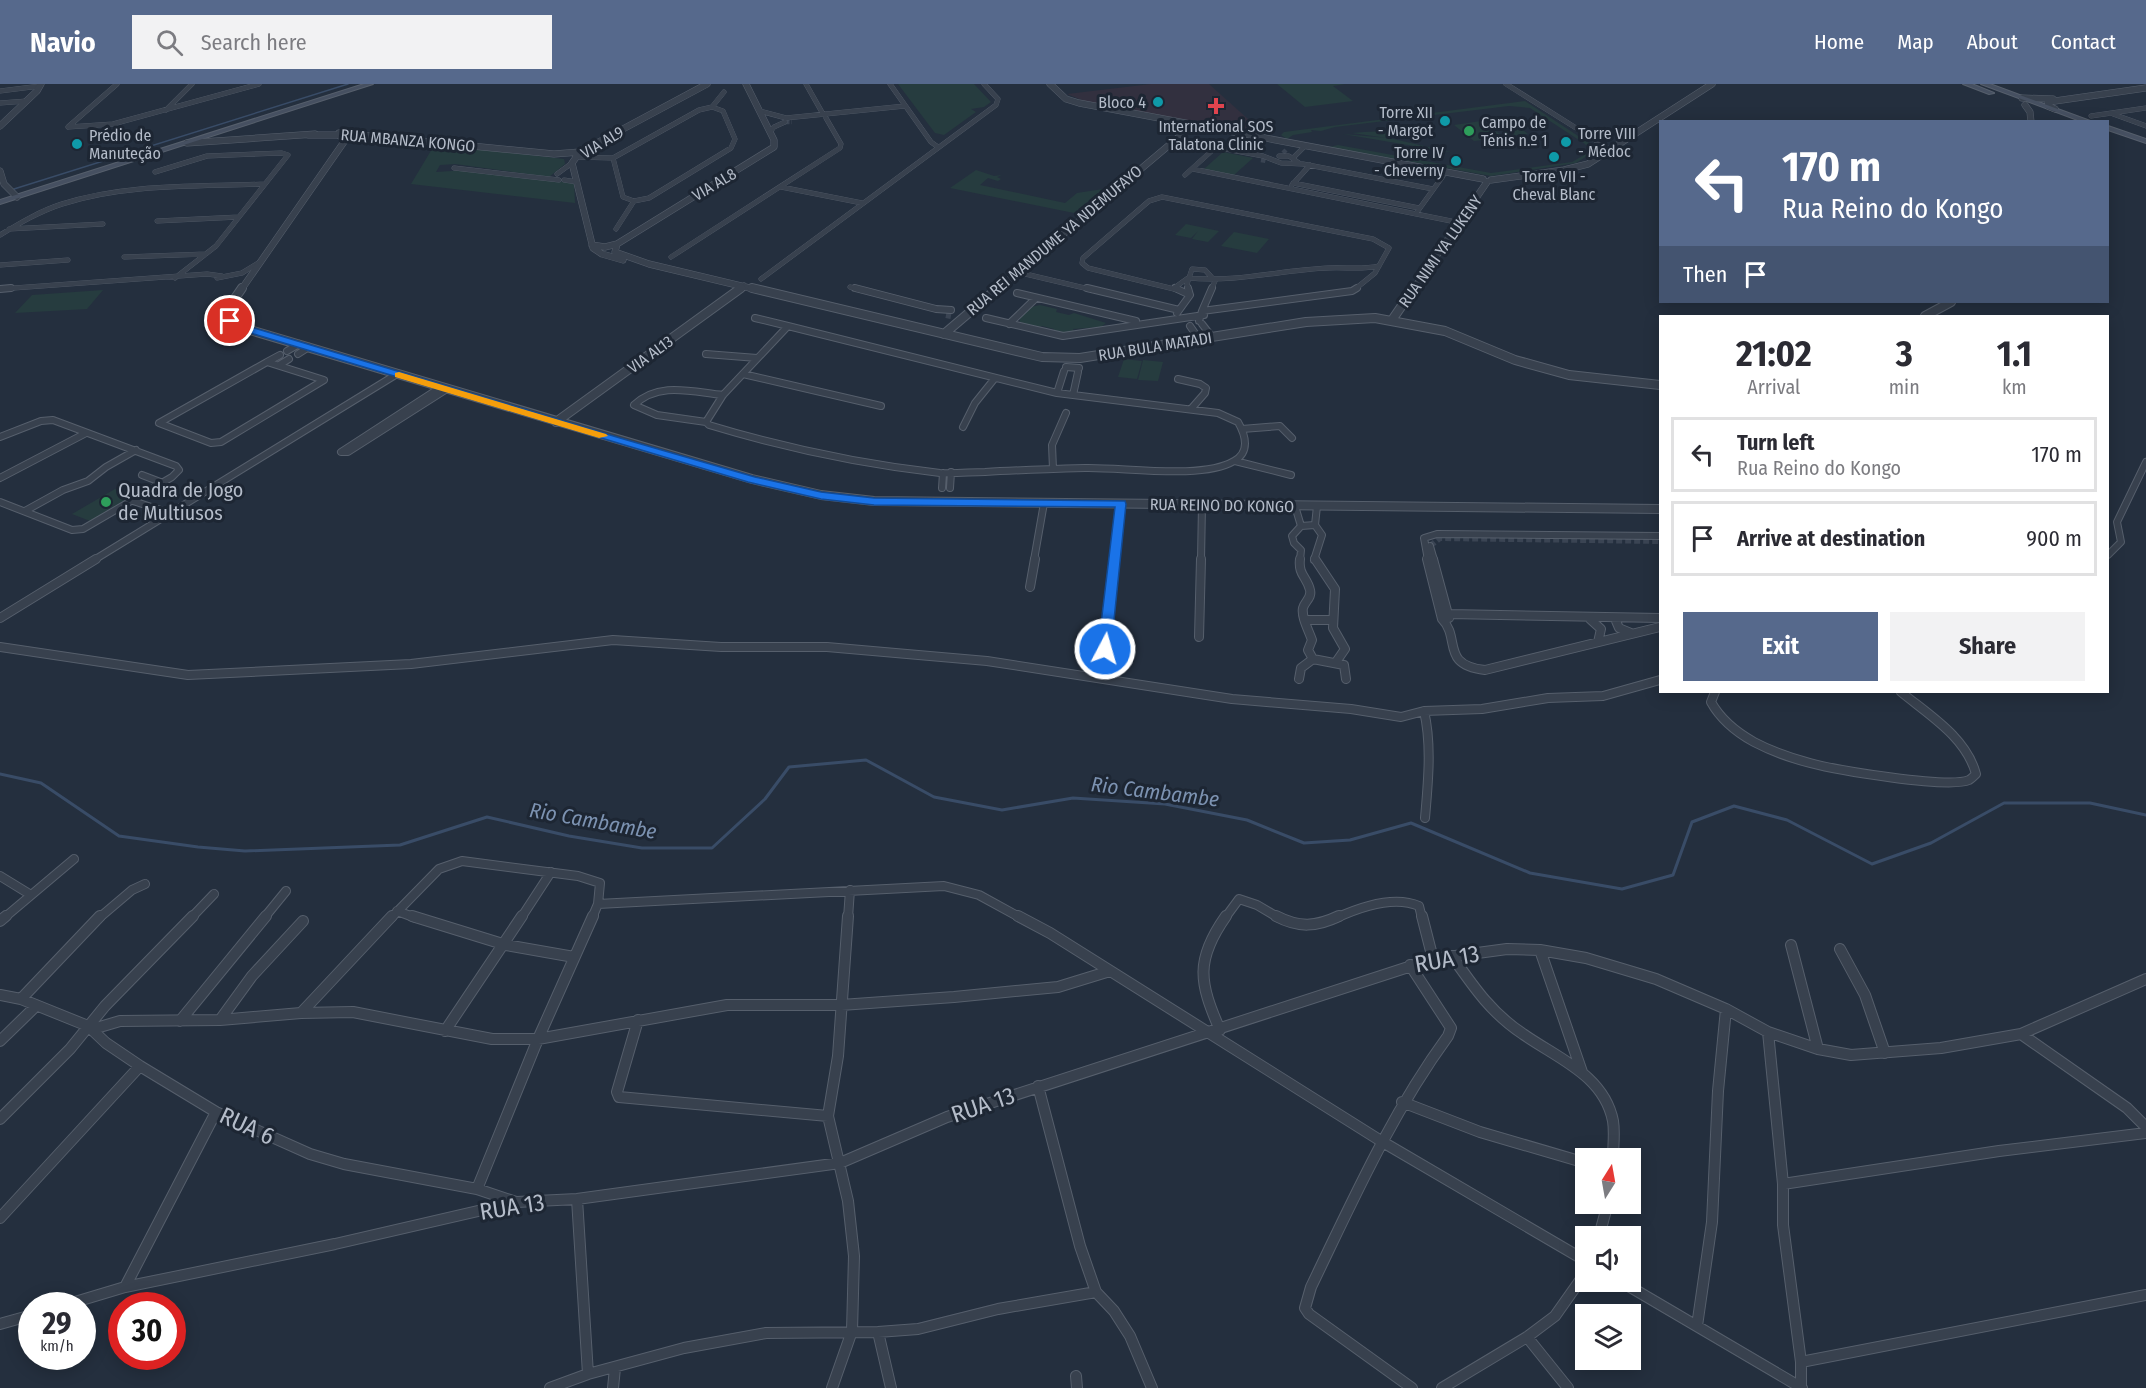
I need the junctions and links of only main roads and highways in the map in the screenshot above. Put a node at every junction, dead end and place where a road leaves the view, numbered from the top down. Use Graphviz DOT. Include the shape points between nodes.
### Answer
graph roads {
  1 [pos="370,84"];
  2 [pos="1966,84"];
  3 [pos="1986,85"];
  4 [pos="1975,87"];
  5 [pos="2038,115"];
  6 [pos="2091,119"];
  7 [pos="2062,120"];
  8 [pos="2109,128"];
  9 [pos="2125,134"];
  10 [pos="2111,136"];
  11 [pos="2146,141"];
  12 [pos="2146,148"];
  13 [pos="0,202"];
  1 -- 13 [label="main road" via="187,143 12,193"];
  2 -- 4 [label="main road"];
  3 -- 4 [label="main road" via="1989,88"];
  3 -- 6 [label="main road"];
  4 -- 5 [label="main road" via="2025,105"];
  5 -- 7 [label="main road"];
  8 -- 9 [label="main road"];
  9 -- 10 [label="main road" via="2129,138"];
  9 -- 11 [label="main road"];
  10 -- 12 [label="main road"];
}
